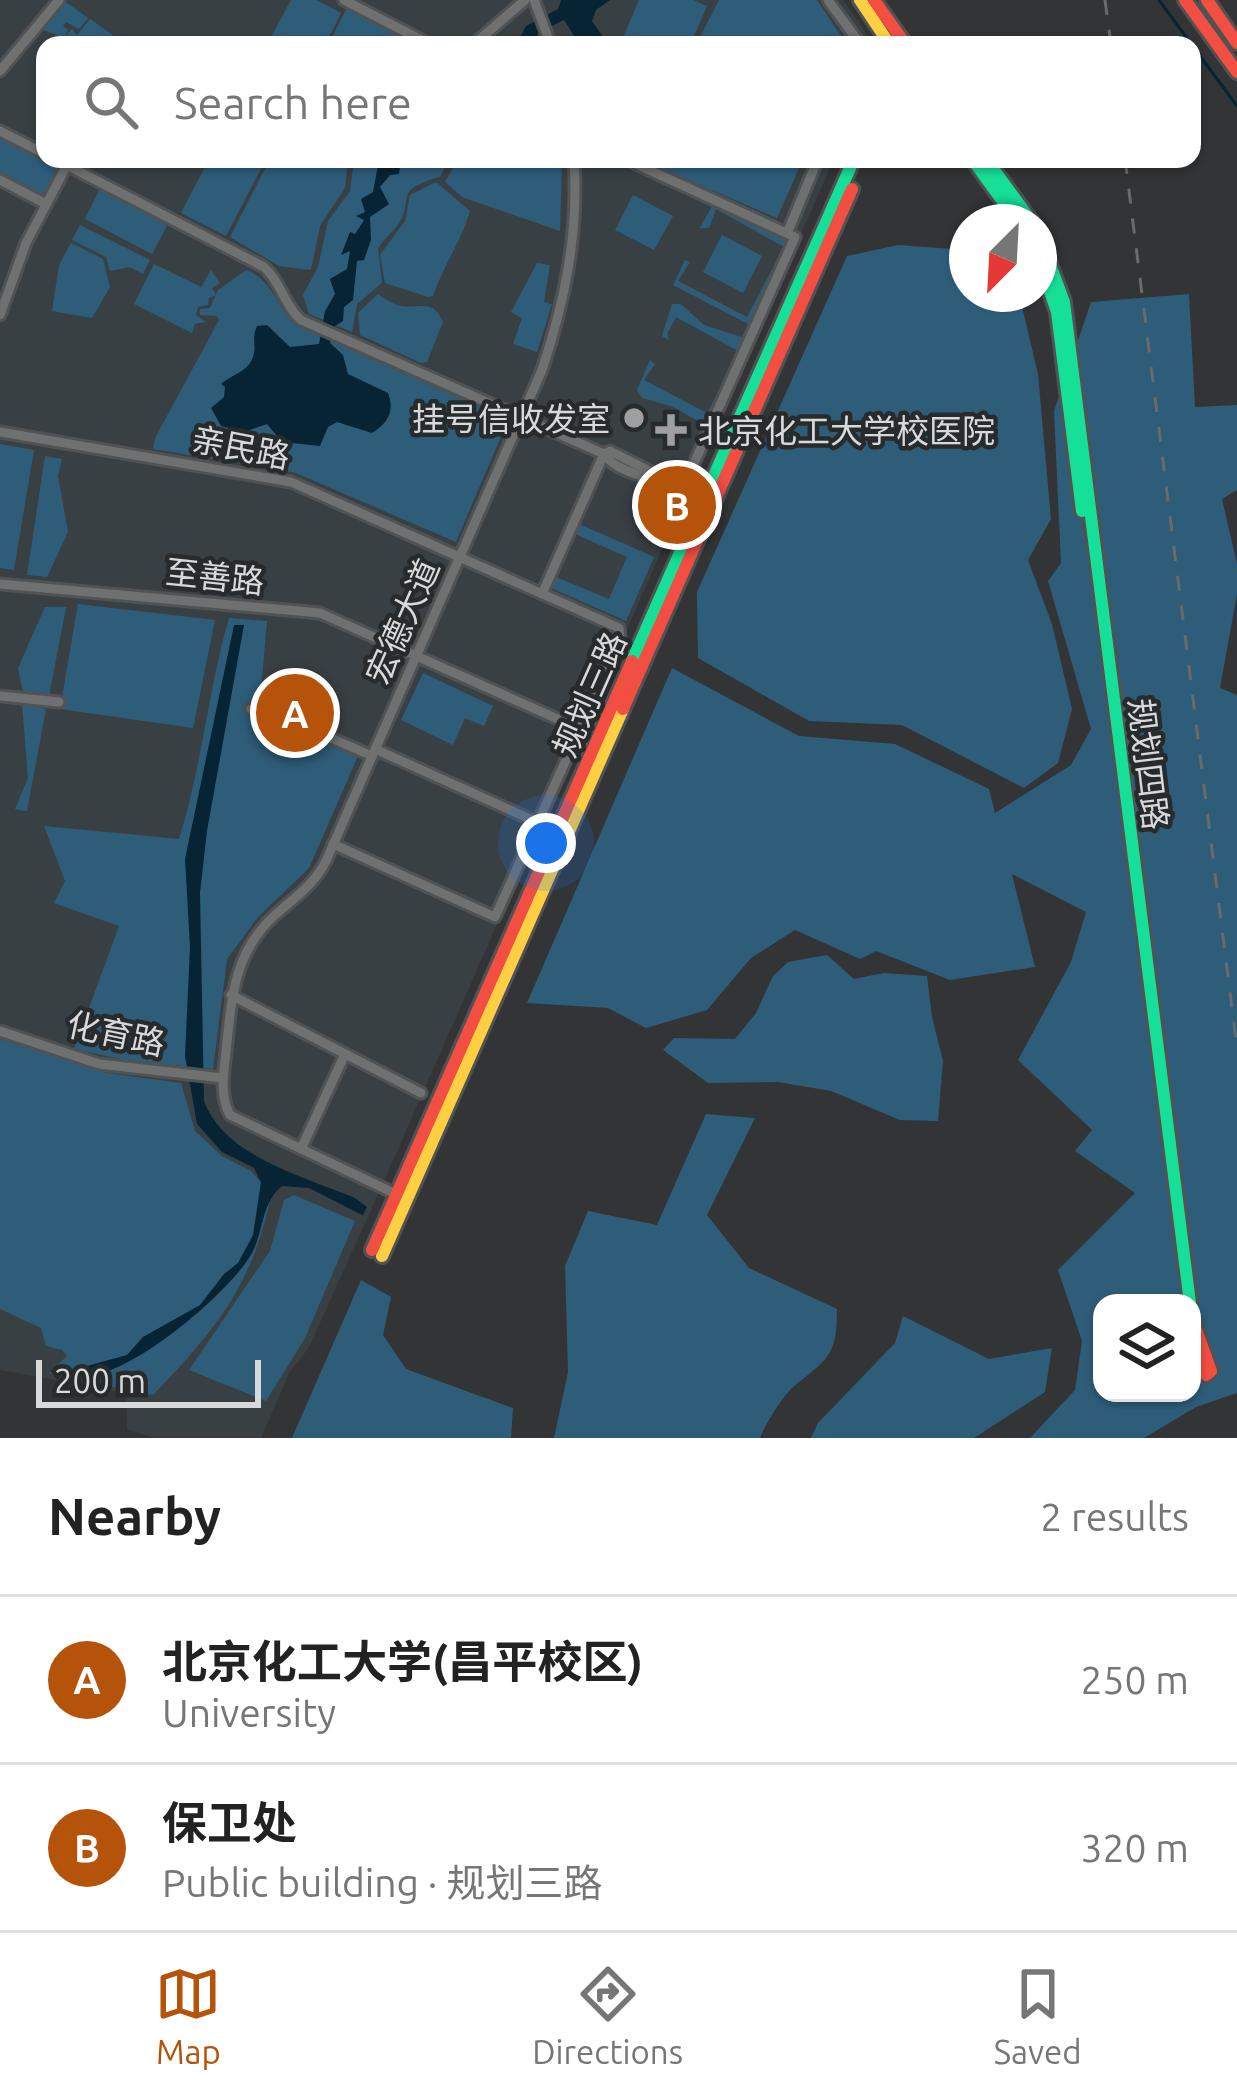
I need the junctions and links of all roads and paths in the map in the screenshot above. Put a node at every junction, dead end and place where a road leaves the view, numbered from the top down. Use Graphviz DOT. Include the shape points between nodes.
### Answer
graph roads {
  1 [pos="59,0"];
  2 [pos="344,0"];
  3 [pos="828,0"];
  4 [pos="860,0"];
  5 [pos="874,0"];
  6 [pos="1185,0"];
  7 [pos="1207,0"];
  8 [pos="532,1"];
  9 [pos="414,36"];
  10 [pos="485,36"];
  11 [pos="547,36"];
  12 [pos="854,36"];
  13 [pos="884,36"];
  14 [pos="900,36"];
  15 [pos="1237,43"];
  16 [pos="0,70"];
  17 [pos="1237,72"];
  18 [pos="0,131"];
  19 [pos="36,149"];
  20 [pos="65,168"];
  21 [pos="73,168"];
  22 [pos="574,168"];
  23 [pos="645,168"];
  24 [pos="814,168"];
  25 [pos="850,168"];
  26 [pos="979,168"];
  27 [pos="993,168"];
  28 [pos="0,180"];
  29 [pos="852,189"];
  30 [pos="46,204"];
  31 [pos="1005,204"];
  32 [pos="1019,204"];
  33 [pos="788,232"];
  34 [pos="1057,279"];
  35 [pos="1057,312"];
  36 [pos="0,315"];
  37 [pos="522,417"];
  38 [pos="0,432"];
  39 [pos="604,454"];
  40 [pos="460,556"];
  41 [pos="0,584"];
  42 [pos="542,594"];
  43 [pos="417,654"];
  44 [pos="0,696"];
  45 [pos="59,702"];
  46 [pos="251,709"];
  47 [pos="580,729"];
  48 [pos="604,739"];
  49 [pos="374,753"];
  50 [pos="539,824"];
  51 [pos="333,844"];
  52 [pos="231,994"];
  53 [pos="0,1031"];
  54 [pos="345,1054"];
  55 [pos="224,1078"];
  56 [pos="421,1093"];
  57 [pos="301,1149"];
  58 [pos="396,1194"];
  59 [pos="1184,1294"];
  60 [pos="1184,1294"];
  61 [pos="1201,1343"];
  62 [pos="1201,1365"];
  1 -- 16 [label="street"];
  2 -- 9 [label="street"];
  3 -- 12 [label="street"];
  4 -- 13 [label="main road"];
  5 -- 14 [label="main road"];
  6 -- 17 [label="main road"];
  7 -- 15 [label="main road"];
  8 -- 10 [label="street"];
  8 -- 11 [label="street"];
  18 -- 19 [label="street"];
  20 -- 30 [label="street"];
  21 -- 37 [label="street" via="264,267 292,312 319,327"];
  22 -- 37 [label="street, 宏德大道" via="566,285"];
  23 -- 33 [label="street"];
  24 -- 33 [label="street"];
  25 -- 48 [label="main road, 规划三路"];
  26 -- 31 [label="main road"];
  27 -- 32 [label="main road"];
  28 -- 30 [label="street"];
  29 -- 48 [label="main road, 规划三路"];
  30 -- 36 [label="street"];
  33 -- 39 [label="street" via="794,241 683,488"];
  34 -- 59 [label="main road, 规划四路"];
  35 -- 60 [label="main road, 规划四路"];
  37 -- 39 [label="street"];
  37 -- 40 [label="street, 宏德大道"];
  38 -- 40 [label="street, 亲民路" via="290,482"];
  39 -- 42 [label="street"];
  40 -- 42 [label="street, 亲民路"];
  40 -- 43 [label="street, 宏德大道"];
  41 -- 43 [label="street, 至善路" via="320,613"];
  42 -- 47 [label="street, 亲民路" via="621,632"];
  43 -- 47 [label="street, 至善路"];
  43 -- 49 [label="street, 宏德大道"];
  44 -- 45 [label="street"];
  46 -- 49 [label="street"];
  47 -- 50 [label="street"];
  48 -- 58 [label="main road, 规划三路"];
  48 -- 58 [label="main road, 规划三路" via="377,1253"];
  49 -- 50 [label="street"];
  49 -- 51 [label="street, 宏德大道"];
  50 -- 51 [label="street" via="495,917"];
  51 -- 52 [label="street, 宏德大道" via="320,874 255,937"];
  52 -- 54 [label="street"];
  52 -- 55 [label="street, 宏德大道"];
  53 -- 55 [label="street, 化育路" via="91,1062"];
  54 -- 56 [label="street"];
  54 -- 57 [label="street"];
  55 -- 57 [label="street" via="230,1115"];
  57 -- 58 [label="street"];
  61 -- 62 [label="main road" via="1211,1371 1206,1375"];
}
